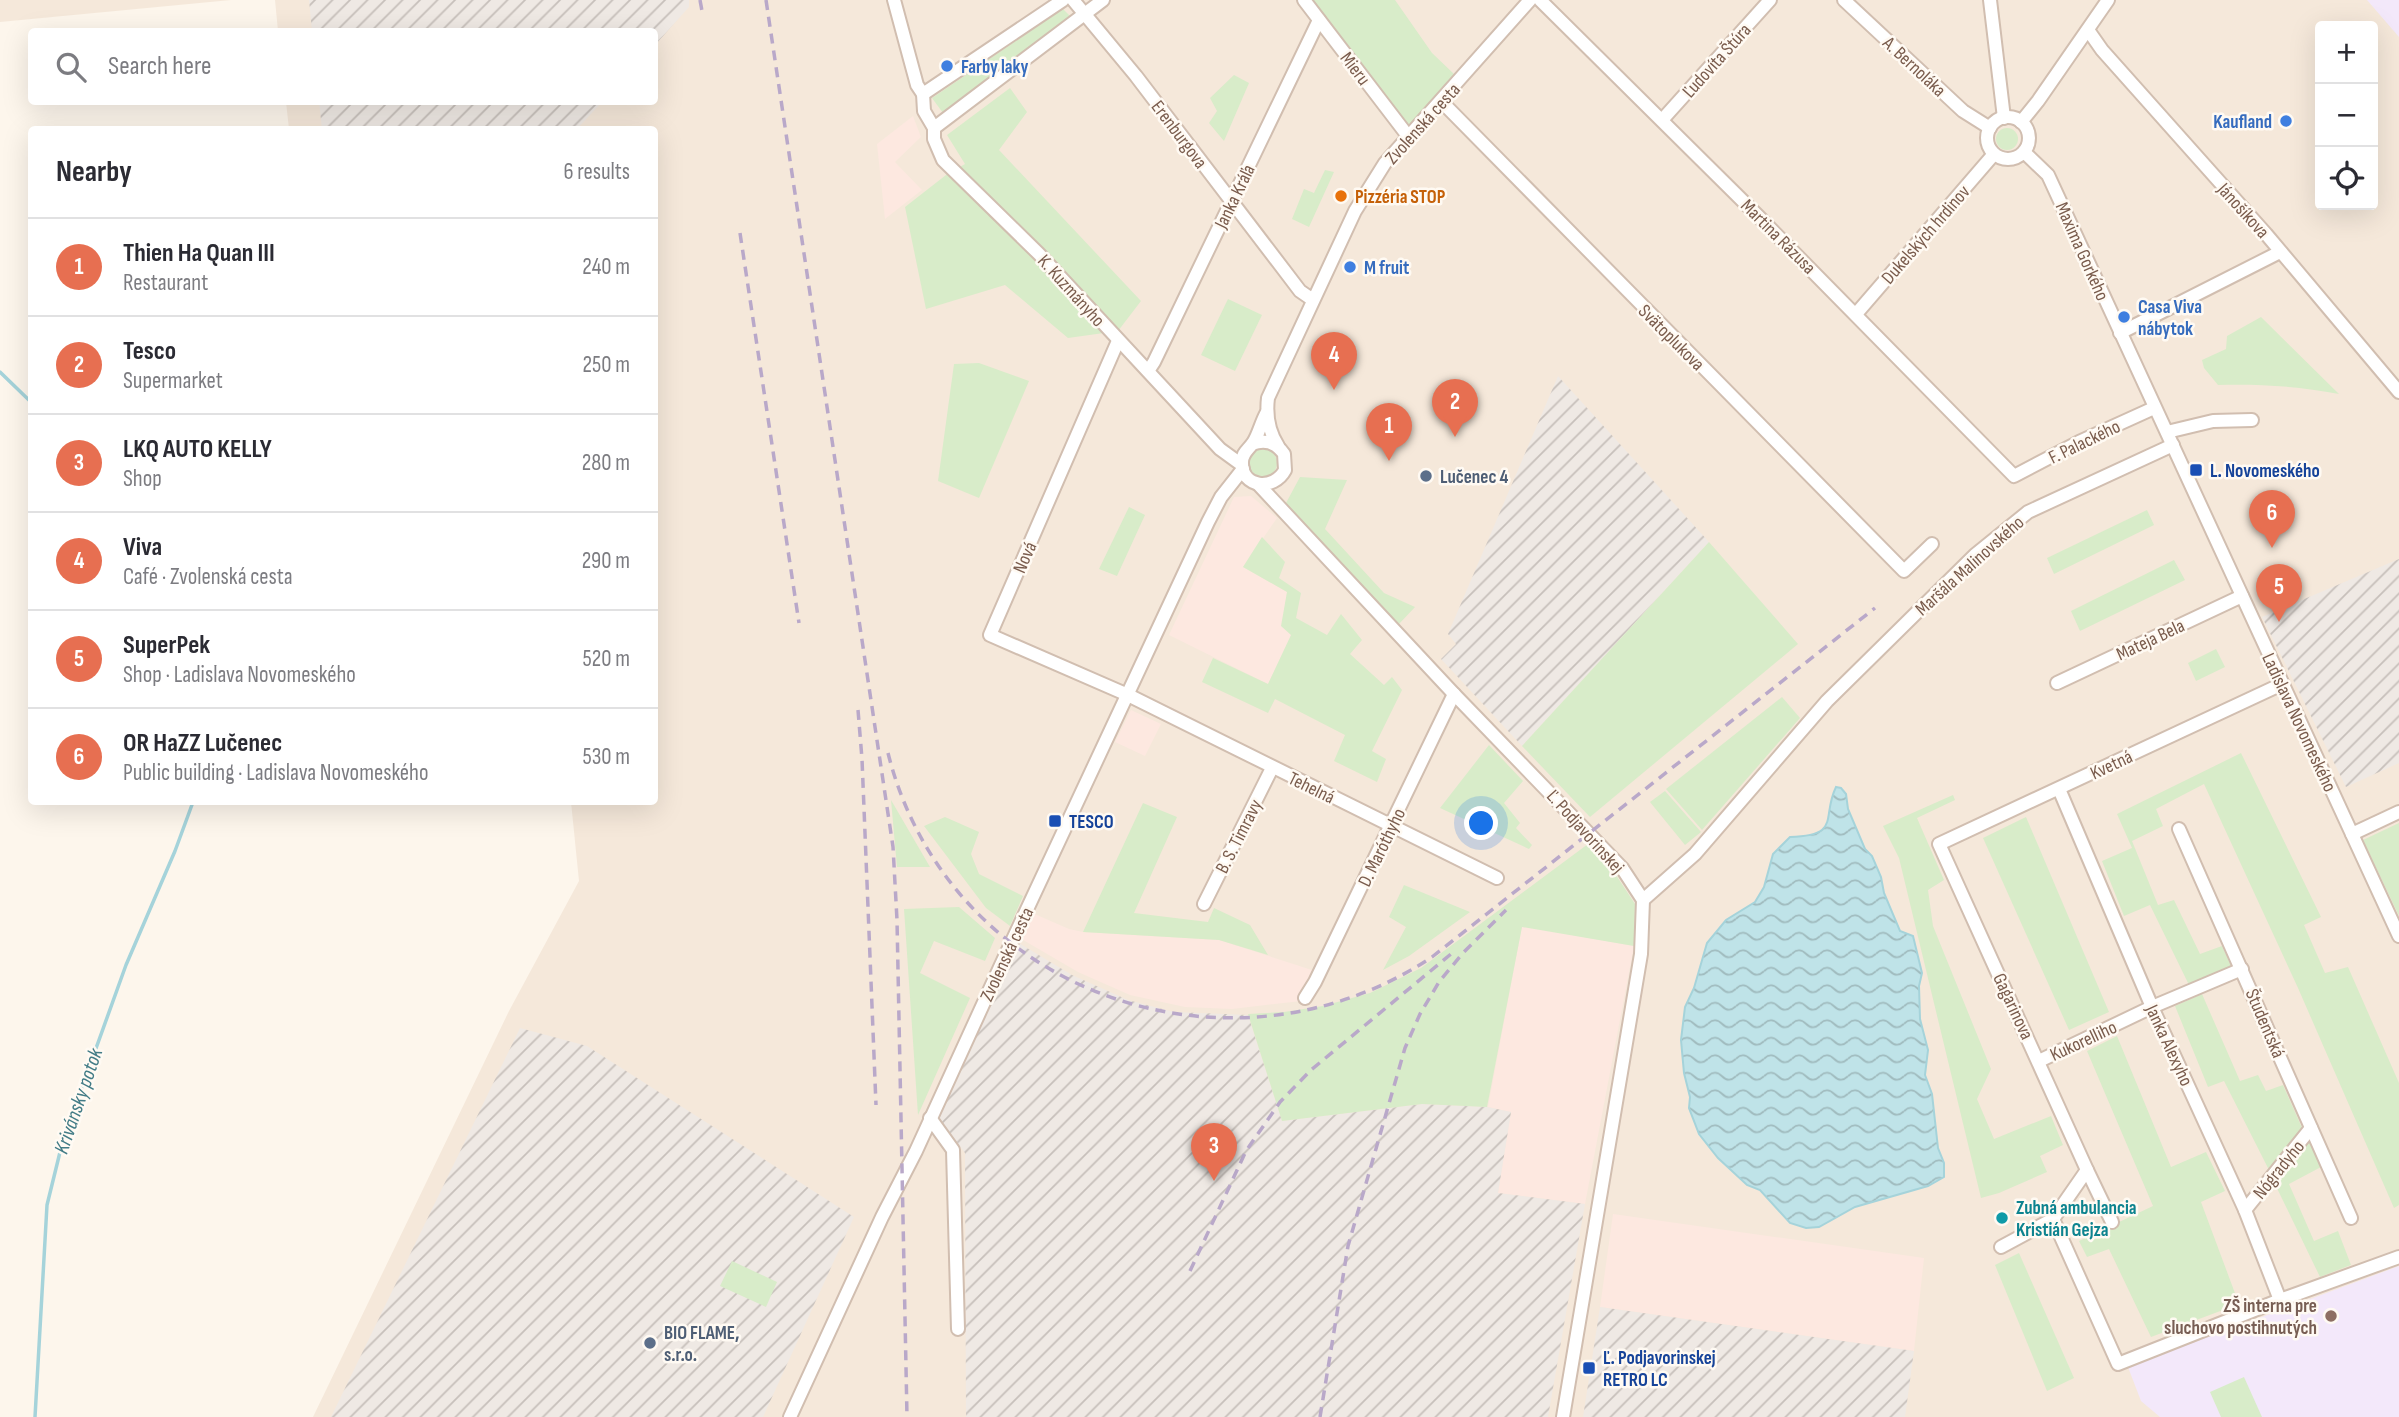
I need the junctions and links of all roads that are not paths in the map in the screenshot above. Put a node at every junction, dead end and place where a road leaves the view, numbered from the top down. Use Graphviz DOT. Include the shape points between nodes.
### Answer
graph roads {
  1 [pos="894,0"];
  2 [pos="1063,0"];
  3 [pos="1073,0"];
  4 [pos="1103,0"];
  5 [pos="1304,0"];
  6 [pos="1530,0"];
  7 [pos="1540,0"];
  8 [pos="1770,0"];
  9 [pos="1844,0"];
  10 [pos="1990,0"];
  11 [pos="2108,0"];
  12 [pos="1084,14"];
  13 [pos="1319,20"];
  14 [pos="2088,30"];
  15 [pos="923,94"];
  16 [pos="1441,101"];
  17 [pos="2004,118"];
  18 [pos="1662,120"];
  19 [pos="2021,122"];
  20 [pos="934,128"];
  21 [pos="1990,128"];
  22 [pos="1408,136"];
  23 [pos="2024,152"];
  24 [pos="1994,154"];
  25 [pos="1231,202"];
  26 [pos="2280,252"];
  27 [pos="1313,300"];
  28 [pos="1856,314"];
  29 [pos="2120,333"];
  30 [pos="1118,341"];
  31 [pos="1148,371"];
  32 [pos="2399,392"];
  33 [pos="2154,408"];
  34 [pos="1266,412"];
  35 [pos="2252,420"];
  36 [pos="2167,432"];
  37 [pos="2173,445"];
  38 [pos="1278,446"];
  39 [pos="1249,447"];
  40 [pos="1220,449"];
  41 [pos="1242,467"];
  42 [pos="2014,476"];
  43 [pos="1278,480"];
  44 [pos="1255,483"];
  45 [pos="1224,492"];
  46 [pos="1280,509"];
  47 [pos="1932,544"];
  48 [pos="2242,596"];
  49 [pos="2057,683"];
  50 [pos="2283,684"];
  51 [pos="1454,694"];
  52 [pos="1128,695"];
  53 [pos="1272,768"];
  54 [pos="2059,789"];
  55 [pos="2399,812"];
  56 [pos="1392,825"];
  57 [pos="2179,829"];
  58 [pos="2351,834"];
  59 [pos="1939,844"];
  60 [pos="1497,878"];
  61 [pos="1643,901"];
  62 [pos="1204,904"];
  63 [pos="2399,936"];
  64 [pos="2242,969"];
  65 [pos="1304,998"];
  66 [pos="2152,1007"];
  67 [pos="2039,1061"];
  68 [pos="930,1118"];
  69 [pos="2311,1128"];
  70 [pos="2087,1170"];
  71 [pos="2245,1210"];
  72 [pos="2351,1218"];
  73 [pos="2053,1219"];
  74 [pos="2112,1222"];
  75 [pos="2001,1247"];
  76 [pos="2399,1257"];
  77 [pos="2280,1300"];
  78 [pos="958,1329"];
  79 [pos="790,1417"];
  80 [pos="1563,1417"];
  1 -- 15 [label="street, K. Kuzmányho"];
  2 -- 15 [label="street"];
  3 -- 12 [label="street, Erenburgova"];
  4 -- 12 [label="street"];
  5 -- 13 [label="street, Mieru"];
  6 -- 16 [label="street, Zvolenská cesta"];
  7 -- 18 [label="street, Martina Rázusa"];
  8 -- 18 [label="street, Ľudovíta Štúra"];
  9 -- 21 [label="street, A. Bernoláka" via="1963,111"];
  10 -- 17 [label="street"];
  11 -- 14 [label="street"];
  12 -- 20 [label="street"];
  12 -- 25 [label="street, Erenburgova"];
  13 -- 22 [label="street, Mieru"];
  13 -- 25 [label="street, Janka Kráľa"];
  14 -- 19 [label="street"];
  14 -- 26 [label="street, Jánošíkova"];
  15 -- 20 [label="street, K. Kuzmányho" via="923,111"];
  16 -- 22 [label="street, Zvolenská cesta"];
  16 -- 47 [label="street, Svätoplukova" via="1904,571"];
  17 -- 19 [label="street"];
  17 -- 21 [label="street"];
  18 -- 28 [label="street, Martina Rázusa"];
  19 -- 23 [label="street" via="2029,136"];
  20 -- 30 [label="street, K. Kuzmányho" via="943,160 1039,254"];
  21 -- 24 [label="street" via="1987,142"];
  22 -- 27 [label="street, Zvolenská cesta" via="1370,184"];
  23 -- 24 [label="street" via="2009,159"];
  23 -- 29 [label="street, Maxima Gorkého" via="2048,175"];
  24 -- 28 [label="street, Dukelských hrdinov"];
  25 -- 27 [label="street, Erenburgova" via="1300,291"];
  25 -- 31 [label="street, Janka Kráľa"];
  26 -- 29 [label="street"];
  26 -- 32 [label="street, Jánošíkova"];
  27 -- 34 [label="street, Zvolenská cesta" via="1268,398"];
  28 -- 42 [label="street, Martina Rázusa"];
  29 -- 33 [label="street, Maxima Gorkého"];
  30 -- 31 [label="street, K. Kuzmányho"];
  30 -- 52 [label="street, Nová" via="990,635"];
  31 -- 40 [label="street, K. Kuzmányho"];
  33 -- 36 [label="street, Maxima Gorkého"];
  33 -- 42 [label="street, F. Palackého"];
  34 -- 38 [label="street"];
  34 -- 39 [label="street, Zvolenská cesta"];
  35 -- 36 [label="street" via="2213,421"];
  36 -- 37 [label="street, Ladislava Novomeského"];
  37 -- 48 [label="street, Ladislava Novomeského"];
  37 -- 61 [label="street, Maršála Malinovského" via="2014,521 1827,701 1695,854"];
  38 -- 39 [label="street" via="1265,441"];
  38 -- 43 [label="street" via="1286,465"];
  39 -- 40 [label="street"];
  39 -- 41 [label="street, Zvolenská cesta"];
  40 -- 41 [label="street, K. Kuzmányho"];
  40 -- 45 [label="street" via="1229,470"];
  41 -- 44 [label="street"];
  41 -- 45 [label="street, Zvolenská cesta"];
  43 -- 44 [label="street"];
  43 -- 46 [label="street"];
  44 -- 45 [label="street"];
  44 -- 46 [label="street, Ľ. Podjavorinskej"];
  45 -- 52 [label="street, Zvolenská cesta"];
  46 -- 51 [label="street, Ľ. Podjavorinskej"];
  48 -- 49 [label="street, Mateja Bela"];
  48 -- 50 [label="street, Ladislava Novomeského"];
  50 -- 54 [label="street, Kvetná"];
  50 -- 58 [label="street, Ladislava Novomeského"];
  51 -- 56 [label="street, D. Maróthyho"];
  51 -- 61 [label="street, Ľ. Podjavorinskej" via="1610,854"];
  52 -- 53 [label="street, Tehelná"];
  52 -- 68 [label="street, Zvolenská cesta"];
  53 -- 56 [label="street, Tehelná"];
  53 -- 62 [label="street, B. S. Timravy"];
  54 -- 59 [label="street, Kvetná"];
  54 -- 66 [label="street, Janka Alexyho"];
  55 -- 58 [label="street"];
  56 -- 60 [label="street, Tehelná"];
  56 -- 65 [label="street, D. Maróthyho"];
  57 -- 64 [label="street, Študentská"];
  58 -- 63 [label="street, Ladislava Novomeského"];
  59 -- 67 [label="street, Gagarinova"];
  61 -- 80 [label="street" via="1641,954"];
  64 -- 66 [label="street, Kukorelliho"];
  64 -- 69 [label="street, Študentská"];
  66 -- 67 [label="street, Kukorelliho"];
  66 -- 71 [label="street, Janka Alexyho"];
  67 -- 70 [label="street, Gagarinova"];
  68 -- 78 [label="street" via="953,1150"];
  68 -- 79 [label="street, Zvolenská cesta"];
  69 -- 71 [label="street, Nógradyho"];
  69 -- 72 [label="street, Študentská"];
  70 -- 73 [label="street"];
  70 -- 74 [label="street, Gagarinova"];
  71 -- 77 [label="street, Janka Alexyho"];
  73 -- 75 [label="street"];
  73 -- 77 [label="street" via="2118,1364"];
  76 -- 77 [label="street"];
}
